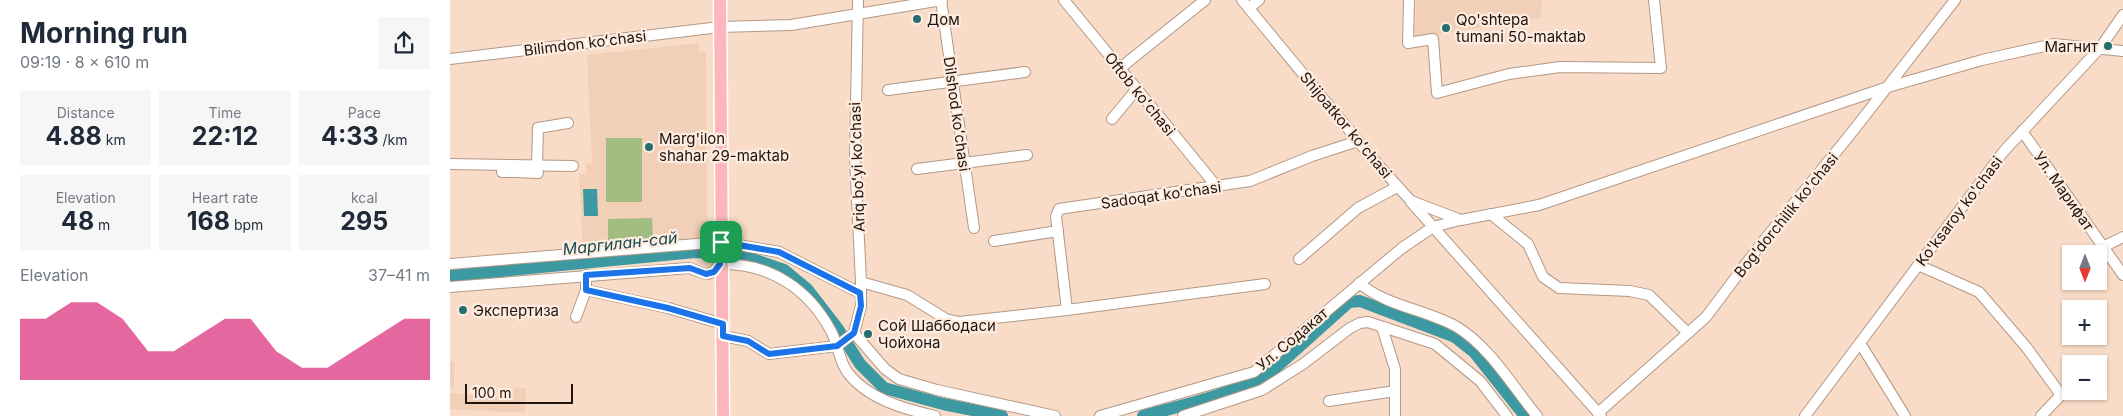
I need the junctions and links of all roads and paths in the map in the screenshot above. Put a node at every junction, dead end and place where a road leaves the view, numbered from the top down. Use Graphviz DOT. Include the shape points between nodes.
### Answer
graph roads {
  1 [pos="720,0"];
  2 [pos="858,0"];
  3 [pos="941,0"];
  4 [pos="1064,0"];
  5 [pos="1205,0"];
  6 [pos="1242,0"];
  7 [pos="1259,0"];
  8 [pos="1410,0"];
  9 [pos="1654,0"];
  10 [pos="1955,0"];
  11 [pos="1249,8"];
  12 [pos="856,13"];
  13 [pos="2123,15"];
  14 [pos="720,27"];
  15 [pos="2100,48"];
  16 [pos="2123,51"];
  17 [pos="450,59"];
  18 [pos="1120,69"];
  19 [pos="1025,72"];
  20 [pos="953,82"];
  21 [pos="1888,87"];
  22 [pos="888,90"];
  23 [pos="1136,90"];
  24 [pos="1112,119"];
  25 [pos="568,123"];
  26 [pos="2022,131"];
  27 [pos="1358,141"];
  28 [pos="1027,155"];
  29 [pos="964,162"];
  30 [pos="450,164"];
  31 [pos="573,166"];
  32 [pos="515,169"];
  33 [pos="537,169"];
  34 [pos="917,169"];
  35 [pos="502,172"];
  36 [pos="1217,187"];
  37 [pos="1397,187"];
  38 [pos="1411,201"];
  39 [pos="1491,214"];
  40 [pos="1465,220"];
  41 [pos="1433,227"];
  42 [pos="974,228"];
  43 [pos="1058,232"];
  44 [pos="2123,237"];
  45 [pos="994,241"];
  46 [pos="721,242"];
  47 [pos="2102,245"];
  48 [pos="2107,245"];
  49 [pos="2108,254"];
  50 [pos="1299,259"];
  51 [pos="450,264"];
  52 [pos="720,264"];
  53 [pos="1918,265"];
  54 [pos="586,275"];
  55 [pos="2123,275"];
  56 [pos="1359,283"];
  57 [pos="1266,284"];
  58 [pos="861,287"];
  59 [pos="450,288"];
  60 [pos="586,290"];
  61 [pos="1067,310"];
  62 [pos="576,317"];
  63 [pos="1382,327"];
  64 [pos="723,330"];
  65 [pos="1688,333"];
  66 [pos="853,334"];
  67 [pos="1860,343"];
  68 [pos="838,345"];
  69 [pos="1395,391"];
  70 [pos="1329,401"];
  71 [pos="1600,415"];
  72 [pos="723,416"];
  73 [pos="935,416"];
  74 [pos="1054,416"];
  75 [pos="1100,416"];
  76 [pos="1184,416"];
  77 [pos="1395,416"];
  78 [pos="1507,416"];
  79 [pos="1537,416"];
  80 [pos="1805,416"];
  81 [pos="1906,416"];
  82 [pos="2041,416"];
  1 -- 14 [label="main road"];
  2 -- 12 [label="street, Ariq boʻyi koʻchasi"];
  3 -- 12 [label="street, Bilimdon koʻchasi"];
  3 -- 20 [label="street, Dilshod koʻchasi"];
  4 -- 18 [label="street, Oftob koʻchasi"];
  5 -- 18 [label="street"];
  6 -- 11 [label="street, Shijoatkor koʻchasi"];
  7 -- 11 [label="street"];
  8 -- 9 [label="street" via="1408,42 1433,39 1437,93 1509,74 1560,67 1660,68"];
  10 -- 21 [label="street, Bog'dorchilik ko'chasi"];
  11 -- 27 [label="street, Shijoatkor koʻchasi"];
  12 -- 14 [label="street, Bilimdon koʻchasi" via="791,24"];
  12 -- 58 [label="street, Ariq boʻyi koʻchasi" via="855,157"];
  13 -- 15 [label="street, Ko'ksaroy ko'chasi"];
  14 -- 17 [label="street, Bilimdon koʻchasi"];
  14 -- 46 [label="main road"];
  15 -- 16 [label="street"];
  15 -- 21 [label="street" via="2054,44 1982,60"];
  15 -- 26 [label="street, Ko'ksaroy ko'chasi"];
  18 -- 23 [label="street, Oftob koʻchasi"];
  19 -- 20 [label="street"];
  20 -- 22 [label="street"];
  20 -- 29 [label="street, Dilshod koʻchasi"];
  21 -- 39 [label="street" via="1539,205"];
  21 -- 65 [label="street, Bog'dorchilik ko'chasi" via="1706,317"];
  23 -- 24 [label="street"];
  23 -- 36 [label="street, Oftob koʻchasi"];
  25 -- 33 [label="street" via="538,128"];
  26 -- 47 [label="street, Ул. Марифат"];
  26 -- 53 [label="street, Ko'ksaroy ko'chasi"];
  27 -- 36 [label="street, Sadoqat koʻchasi" via="1250,181"];
  27 -- 37 [label="street, Shijoatkor koʻchasi"];
  28 -- 29 [label="street"];
  29 -- 34 [label="street"];
  29 -- 42 [label="street, Dilshod koʻchasi"];
  30 -- 32 [label="street"];
  31 -- 33 [label="street"];
  32 -- 33 [label="street"];
  32 -- 35 [label="street"];
  36 -- 43 [label="street, Sadoqat koʻchasi" via="1062,208 1057,213"];
  37 -- 38 [label="street, Shijoatkor koʻchasi"];
  37 -- 50 [label="street" via="1358,208"];
  38 -- 40 [label="street, Shijoatkor koʻchasi"];
  38 -- 41 [label="street"];
  39 -- 40 [label="street"];
  39 -- 65 [label="street" via="1528,244 1544,277 1559,288 1630,291 1649,295"];
  40 -- 41 [label="street"];
  41 -- 56 [label="street, Ул. Содакат"];
  41 -- 71 [label="street"];
  43 -- 45 [label="street"];
  43 -- 61 [label="street, Sadoqat koʻchasi"];
  44 -- 48 [label="street"];
  46 -- 51 [label="street"];
  46 -- 52 [label="main road"];
  46 -- 58 [label="street" via="779,252"];
  49 -- 55 [label="street, Ул. Марифат"];
  52 -- 54 [label="street" via="714,272 706,274 690,268"];
  52 -- 64 [label="main road"];
  52 -- 68 [label="street" via="749,264 790,282 820,313"];
  53 -- 67 [label="street, Ko'ksaroy ko'chasi"];
  53 -- 82 [label="street" via="1979,292 2028,348 2061,395"];
  54 -- 59 [label="street"];
  54 -- 60 [label="street"];
  56 -- 75 [label="street, Ул. Содакат" via="1254,372"];
  56 -- 79 [label="street" via="1380,298 1444,321 1470,336"];
  57 -- 61 [label="street"];
  58 -- 61 [label="street" via="907,296 946,319 959,322"];
  58 -- 66 [label="street, Ariq boʻyi koʻchasi" via="861,306"];
  60 -- 62 [label="street"];
  60 -- 64 [label="street" via="668,308"];
  63 -- 69 [label="street" via="1395,370"];
  63 -- 76 [label="street" via="1360,323 1262,390"];
  63 -- 78 [label="street" via="1435,344 1480,381"];
  64 -- 68 [label="street" via="769,354"];
  64 -- 72 [label="main road"];
  65 -- 71 [label="street, Bog'dorchilik ko'chasi"];
  66 -- 68 [label="street"];
  66 -- 74 [label="street" via="885,369 899,379"];
  67 -- 80 [label="street, Ko'ksaroy ko'chasi"];
  67 -- 81 [label="street"];
  68 -- 73 [label="street" via="847,372 876,396 895,406"];
  69 -- 70 [label="street"];
  69 -- 77 [label="street"];
}
